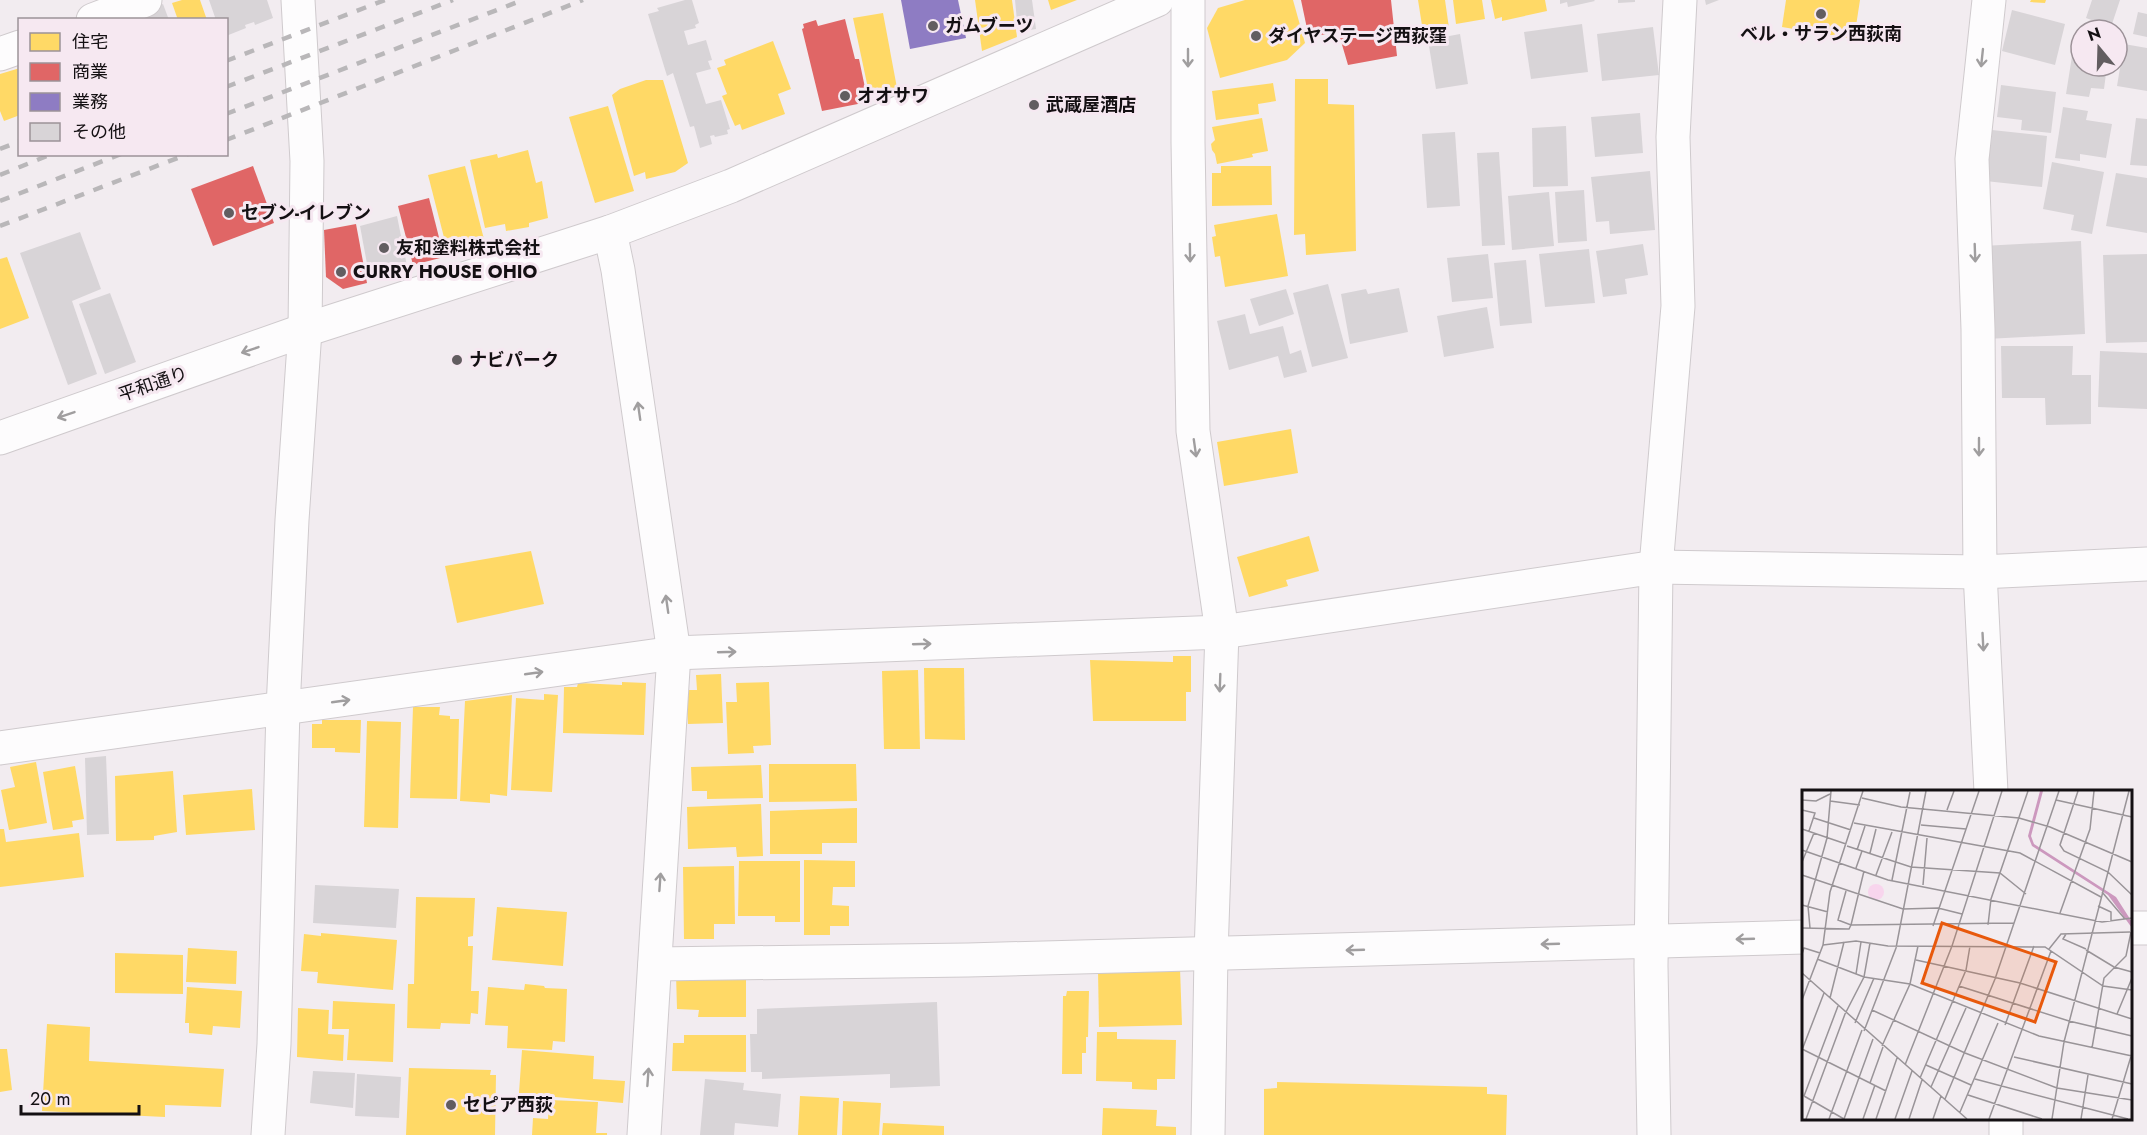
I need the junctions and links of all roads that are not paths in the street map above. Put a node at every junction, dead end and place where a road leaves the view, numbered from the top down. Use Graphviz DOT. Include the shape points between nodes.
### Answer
graph roads {
  1 [pos="145,0"];
  2 [pos="298,0"];
  3 [pos="1157,0"];
  4 [pos="1188,0"];
  5 [pos="1680,0"];
  6 [pos="1989,0"];
  7 [pos="98,18"];
  8 [pos="18,48"];
  9 [pos="0,54"];
  10 [pos="610,232"];
  11 [pos="305,330"];
  12 [pos="0,438"];
  13 [pos="2147,564"];
  14 [pos="1656,567"];
  15 [pos="1980,572"];
  16 [pos="1222,632"];
  17 [pos="674,653"];
  18 [pos="283,709"];
  19 [pos="0,748"];
  20 [pos="1991,790"];
  21 [pos="1802,937"];
  22 [pos="1651,942"];
  23 [pos="1211,954"];
  24 [pos="655,964"];
  25 [pos="268,1135"];
  26 [pos="644,1135"];
  27 [pos="1208,1135"];
  28 [pos="1654,1135"];
  1 -- 7 [label="street"];
  2 -- 11 [label="street" via="307,161"];
  3 -- 10 [label="street, 平和通り" via="731,186"];
  4 -- 16 [label="street, one-way" via="1193,431"];
  5 -- 14 [label="street" via="1673,137 1678,306"];
  6 -- 15 [label="street, one-way" via="1972,159"];
  8 -- 9 [label="street"];
  10 -- 11 [label="street, 平和通り"];
  17 -- 10 [label="street, one-way"];
  11 -- 12 [label="street, 平和通り, one-way"];
  11 -- 18 [label="street"];
  13 -- 15 [label="street"];
  14 -- 15 [label="street"];
  14 -- 16 [label="street"];
  14 -- 22 [label="street"];
  15 -- 20 [label="street, one-way"];
  17 -- 16 [label="street, one-way"];
  16 -- 23 [label="street, one-way"];
  18 -- 17 [label="street, one-way"];
  24 -- 17 [label="street, one-way"];
  18 -- 19 [label="street"];
  18 -- 25 [label="street"];
  21 -- 22 [label="street, one-way"];
  22 -- 23 [label="street, one-way"];
  22 -- 28 [label="street"];
  23 -- 24 [label="street"];
  23 -- 27 [label="street"];
  26 -- 24 [label="street, one-way"];
}
